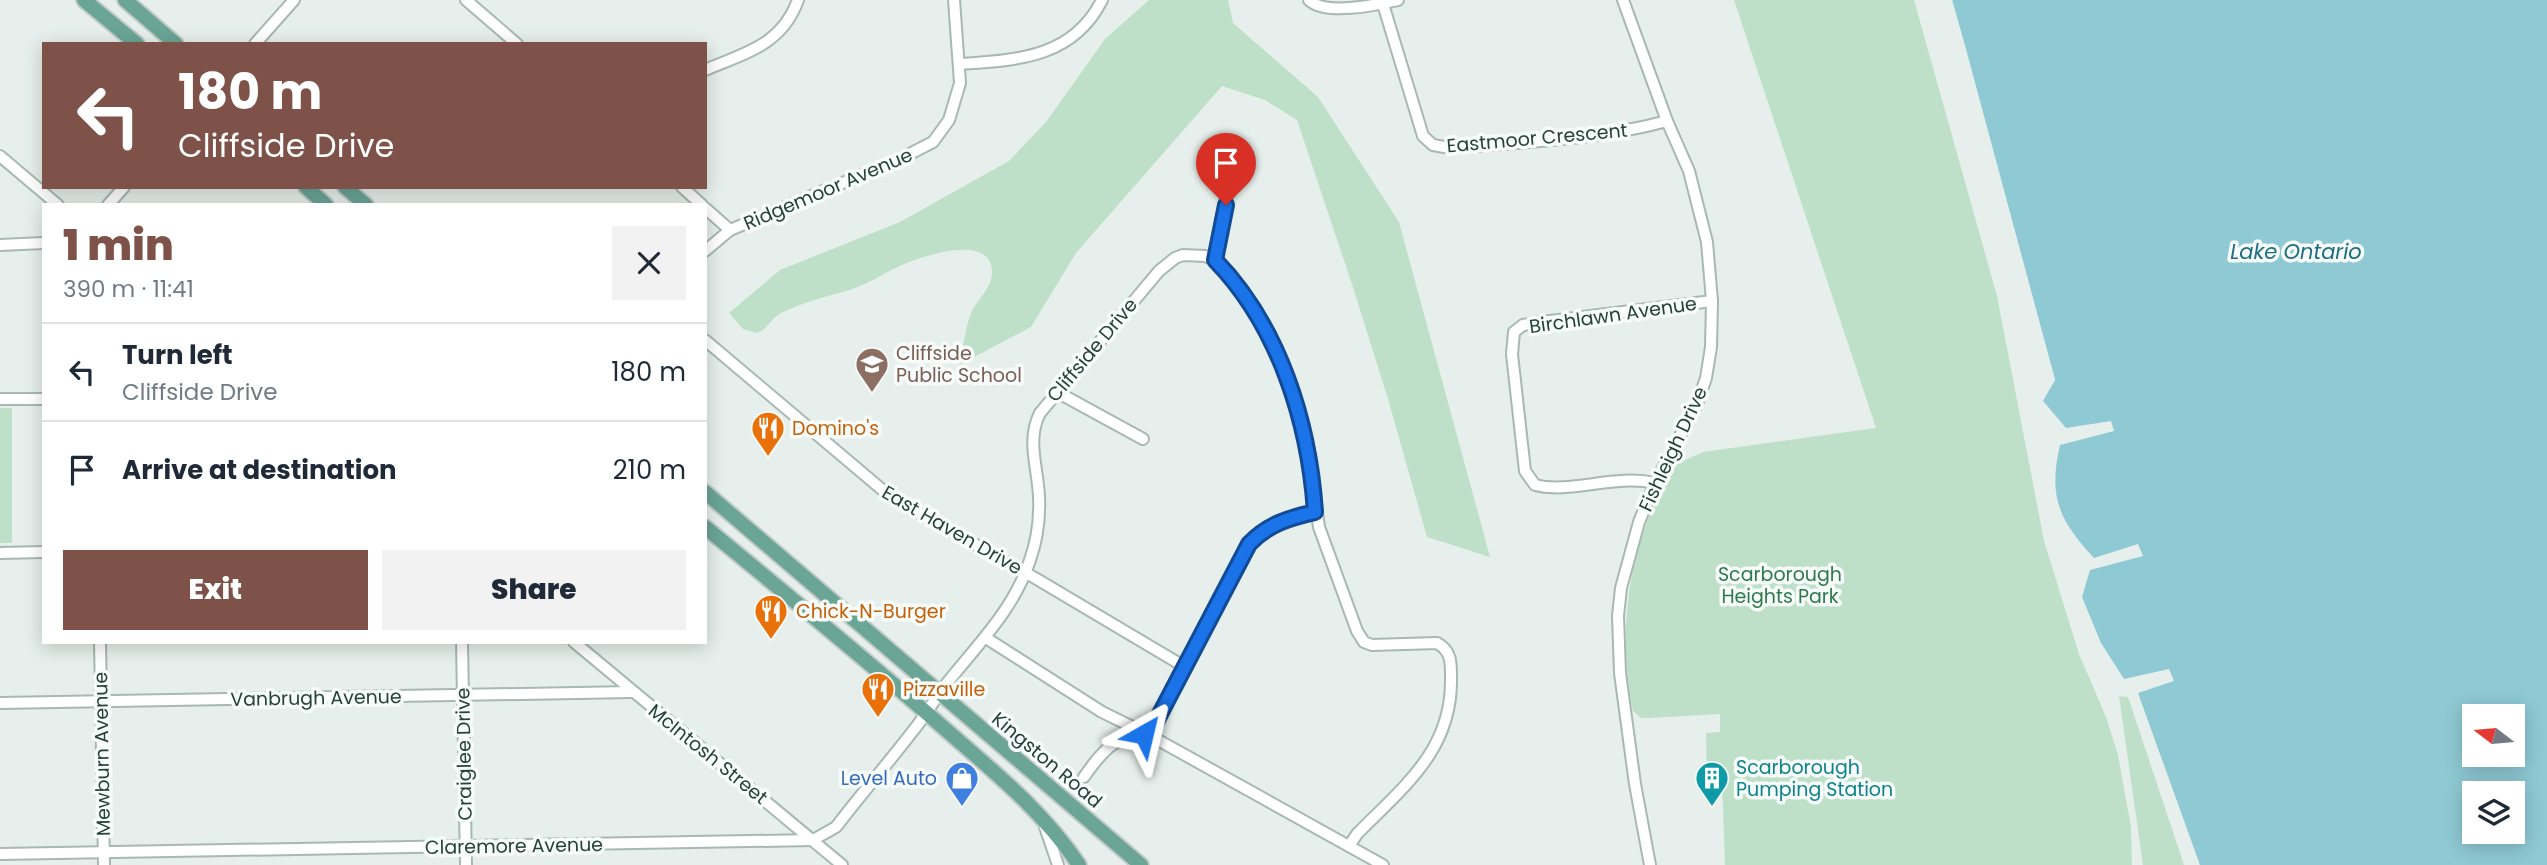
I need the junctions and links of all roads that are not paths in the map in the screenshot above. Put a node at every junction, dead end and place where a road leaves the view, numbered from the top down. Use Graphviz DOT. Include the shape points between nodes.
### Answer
graph roads {
  1 [pos="84,0"];
  2 [pos="125,0"];
  3 [pos="294,0"];
  4 [pos="466,0"];
  5 [pos="798,0"];
  6 [pos="954,0"];
  7 [pos="1102,0"];
  8 [pos="1398,0"];
  9 [pos="1623,0"];
  10 [pos="1312,3"];
  11 [pos="1383,4"];
  12 [pos="135,42"];
  13 [pos="174,42"];
  14 [pos="257,42"];
  15 [pos="515,42"];
  16 [pos="960,64"];
  17 [pos="707,69"];
  18 [pos="1667,121"];
  19 [pos="0,156"];
  20 [pos="1228,174"];
  21 [pos="122,189"];
  22 [pos="308,189"];
  23 [pos="347,189"];
  24 [pos="684,189"];
  25 [pos="56,203"];
  26 [pos="110,203"];
  27 [pos="324,203"];
  28 [pos="364,203"];
  29 [pos="701,203"];
  30 [pos="707,209"];
  31 [pos="730,230"];
  32 [pos="42,243"];
  33 [pos="0,245"];
  34 [pos="707,249"];
  35 [pos="1215,260"];
  36 [pos="1713,301"];
  37 [pos="707,342"];
  38 [pos="1057,392"];
  39 [pos="0,399"];
  40 [pos="42,399"];
  41 [pos="1143,439"];
  42 [pos="1655,483"];
  43 [pos="707,494"];
  44 [pos="1315,512"];
  45 [pos="707,529"];
  46 [pos="42,552"];
  47 [pos="0,553"];
  48 [pos="1026,572"];
  49 [pos="986,638"];
  50 [pos="100,644"];
  51 [pos="462,644"];
  52 [pos="576,644"];
  53 [pos="1185,667"];
  54 [pos="632,692"];
  55 [pos="940,693"];
  56 [pos="462,696"];
  57 [pos="101,702"];
  58 [pos="0,703"];
  59 [pos="927,712"];
  60 [pos="1149,735"];
  61 [pos="1084,777"];
  62 [pos="1041,817"];
  63 [pos="813,840"];
  64 [pos="1349,846"];
  65 [pos="466,847"];
  66 [pos="104,852"];
  67 [pos="0,854"];
  68 [pos="1136,862"];
  69 [pos="104,865"];
  70 [pos="466,865"];
  71 [pos="842,865"];
  72 [pos="1058,865"];
  73 [pos="1079,865"];
  74 [pos="1383,865"];
  75 [pos="1650,865"];
  1 -- 12 [label="main road"];
  2 -- 13 [label="main road"];
  3 -- 14 [label="street"];
  4 -- 15 [label="street"];
  5 -- 17 [label="street" via="792,16 771,41"];
  6 -- 16 [label="street, Ridgemoor Avenue"];
  7 -- 16 [label="street" via="1080,31 1047,51 1024,58"];
  8 -- 11 [label="street"];
  9 -- 18 [label="street, Fishleigh Drive"];
  10 -- 11 [label="street" via="1330,9"];
  11 -- 18 [label="street, Eastmoor Crescent" via="1420,128 1433,145 1450,148 1578,137"];
  16 -- 31 [label="street, Ridgemoor Avenue" via="957,100 933,142"];
  18 -- 36 [label="street, Fishleigh Drive" via="1689,171 1709,260"];
  19 -- 25 [label="street"];
  20 -- 35 [label="street"];
  21 -- 26 [label="street"];
  22 -- 27 [label="main road"];
  23 -- 28 [label="main road"];
  24 -- 29 [label="street"];
  30 -- 31 [label="street"];
  31 -- 34 [label="street, Ridgemoor Avenue"];
  32 -- 33 [label="street"];
  35 -- 38 [label="street, Cliffside Drive" via="1183,255 1166,265"];
  35 -- 44 [label="street" via="1246,298 1290,384 1309,456"];
  36 -- 42 [label="street, Fishleigh Drive" via="1706,378"];
  36 -- 42 [label="street, Birchlawn Avenue" via="1534,323 1514,332 1512,354 1525,471 1535,485 1637,479"];
  37 -- 48 [label="street, East Haven Drive" via="892,498"];
  38 -- 41 [label="street"];
  38 -- 48 [label="street, Cliffside Drive" via="1040,413 1034,433 1038,526"];
  39 -- 40 [label="street"];
  42 -- 75 [label="street, Fishleigh Drive" via="1621,588 1618,643"];
  43 -- 55 [label="main road, Kingston Road"];
  44 -- 53 [label="street" via="1283,519 1249,544"];
  44 -- 64 [label="street" via="1364,642 1437,643 1450,655 1451,699 1442,735 1425,761"];
  45 -- 59 [label="main road"];
  46 -- 47 [label="street"];
  48 -- 49 [label="street, Cliffside Drive"];
  48 -- 53 [label="street, East Haven Drive"];
  49 -- 55 [label="street, Cliffside Drive"];
  49 -- 60 [label="street" via="1102,712"];
  50 -- 57 [label="street, Mewburn Avenue"];
  51 -- 56 [label="street, Craiglee Drive"];
  52 -- 54 [label="street, McIntosh Street"];
  53 -- 60 [label="street"];
  54 -- 56 [label="street, Vanbrugh Avenue"];
  54 -- 63 [label="street, McIntosh Street"];
  55 -- 59 [label="street, Cliffside Drive"];
  55 -- 68 [label="main road, Kingston Road"];
  56 -- 57 [label="street, Vanbrugh Avenue"];
  56 -- 65 [label="street, Craiglee Drive"];
  57 -- 58 [label="street, Vanbrugh Avenue"];
  57 -- 66 [label="street, Mewburn Avenue"];
  59 -- 62 [label="main road"];
  59 -- 63 [label="street" via="836,827"];
  60 -- 61 [label="street" via="1128,736 1109,746"];
  60 -- 64 [label="street"];
  62 -- 72 [label="street"];
  62 -- 73 [label="main road"];
  63 -- 65 [label="street, Claremore Avenue"];
  63 -- 71 [label="street, McIntosh Street"];
  64 -- 74 [label="street"];
  65 -- 66 [label="street, Claremore Avenue"];
  65 -- 70 [label="street, Craiglee Drive"];
  66 -- 67 [label="street, Claremore Avenue"];
  66 -- 69 [label="street, Mewburn Avenue"];
}
